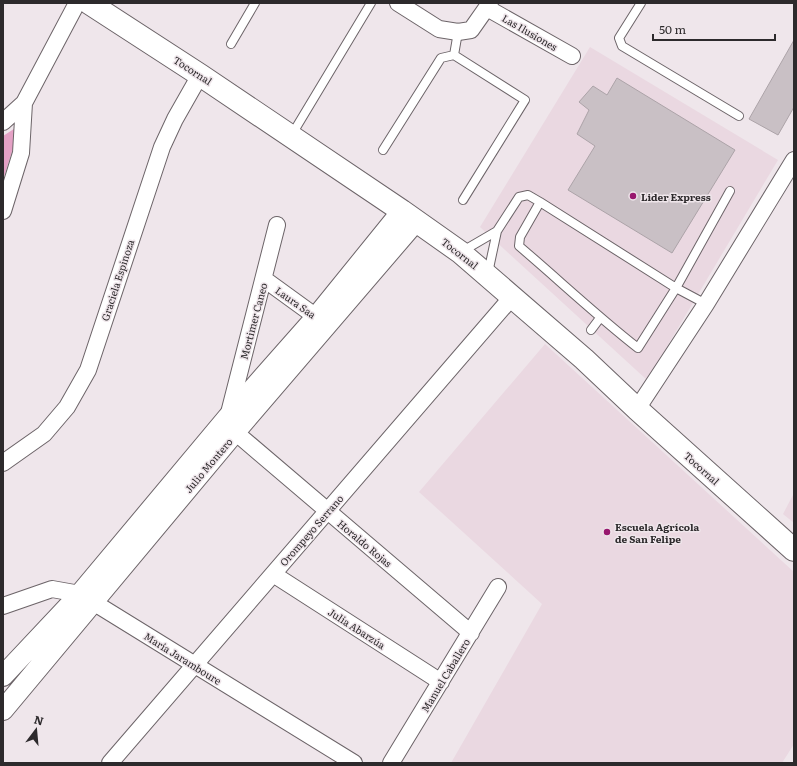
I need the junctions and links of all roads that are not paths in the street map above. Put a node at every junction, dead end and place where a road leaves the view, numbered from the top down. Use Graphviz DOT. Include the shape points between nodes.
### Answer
graph roads {
  1 [pos="77,3"];
  2 [pos="90,3"];
  3 [pos="255,3"];
  4 [pos="371,3"];
  5 [pos="398,3"];
  6 [pos="640,3"];
  7 [pos="488,5"];
  8 [pos="458,32"];
  9 [pos="231,44"];
  10 [pos="454,55"];
  11 [pos="572,56"];
  12 [pos="200,75"];
  13 [pos="24,103"];
  14 [pos="739,116"];
  15 [pos="3,122"];
  16 [pos="291,136"];
  17 [pos="383,150"];
  18 [pos="794,160"];
  19 [pos="730,191"];
  20 [pos="463,200"];
  21 [pos="540,202"];
  22 [pos="3,211"];
  23 [pos="409,216"];
  24 [pos="277,225"];
  25 [pos="497,231"];
  26 [pos="460,252"];
  27 [pos="487,276"];
  28 [pos="264,280"];
  29 [pos="676,288"];
  30 [pos="512,297"];
  31 [pos="706,304"];
  32 [pos="600,318"];
  33 [pos="322,321"];
  34 [pos="591,330"];
  35 [pos="637,409"];
  36 [pos="232,425"];
  37 [pos="3,462"];
  38 [pos="328,511"];
  39 [pos="794,550"];
  40 [pos="273,574"];
  41 [pos="498,587"];
  42 [pos="87,598"];
  43 [pos="3,606"];
  44 [pos="471,633"];
  45 [pos="195,665"];
  46 [pos="3,676"];
  47 [pos="441,682"];
  48 [pos="3,710"];
  49 [pos="112,762"];
  50 [pos="354,763"];
  51 [pos="391,763"];
  1 -- 13 [label="street"];
  2 -- 12 [label="main road, Tocornal"];
  3 -- 9 [label="lane"];
  4 -- 16 [label="lane"];
  5 -- 8 [label="street" via="439,29"];
  6 -- 14 [label="lane" via="619,38 622,46"];
  7 -- 8 [label="street" via="471,30"];
  7 -- 11 [label="street, Las Ilusiones"];
  8 -- 10 [label="lane"];
  10 -- 17 [label="lane" via="441,58"];
  10 -- 20 [label="lane" via="525,100"];
  12 -- 16 [label="main road, Tocornal"];
  12 -- 37 [label="street, Graciela Espinoza" via="162,147 88,370 67,407 44,434"];
  13 -- 15 [label="street"];
  13 -- 22 [label="street" via="22,153"];
  16 -- 23 [label="main road, Tocornal"];
  18 -- 31 [label="street"];
  19 -- 29 [label="lane"];
  21 -- 25 [label="lane" via="528,195 519,197"];
  21 -- 29 [label="lane"];
  21 -- 32 [label="lane" via="520,237 519,246 575,293"];
  23 -- 26 [label="main road, Tocornal"];
  23 -- 33 [label="street, Julio Montero"];
  24 -- 28 [label="street, Mortimer Caneo"];
  25 -- 26 [label="lane"];
  25 -- 27 [label="lane"];
  26 -- 27 [label="main road, Tocornal"];
  27 -- 30 [label="main road, Tocornal"];
  28 -- 33 [label="street, Laura Saa"];
  28 -- 36 [label="street, Mortimer Caneo"];
  29 -- 31 [label="lane"];
  29 -- 32 [label="lane" via="638,348"];
  30 -- 35 [label="main road, Tocornal"];
  30 -- 38 [label="street, Orompeyo Serrano"];
  31 -- 35 [label="street"];
  32 -- 34 [label="lane"];
  33 -- 36 [label="street, Julio Montero"];
  35 -- 39 [label="main road, Tocornal"];
  36 -- 38 [label="street, Horaldo Rojas"];
  36 -- 42 [label="street, Julio Montero"];
  38 -- 40 [label="street, Orompeyo Serrano"];
  38 -- 44 [label="street, Horaldo Rojas"];
  40 -- 45 [label="street, Orompeyo Serrano"];
  40 -- 47 [label="street, Julia Abarzúa"];
  41 -- 44 [label="street, Manuel Caballero"];
  42 -- 43 [label="street, María Jaramboure" via="52,589"];
  42 -- 45 [label="street, María Jaramboure"];
  42 -- 46 [label="street, Julio Montero"];
  42 -- 48 [label="street, Julio Montero"];
  44 -- 47 [label="street, Manuel Caballero"];
  45 -- 49 [label="street, Orompeyo Serrano"];
  45 -- 50 [label="street, María Jaramboure"];
  47 -- 51 [label="street, Manuel Caballero"];
}
